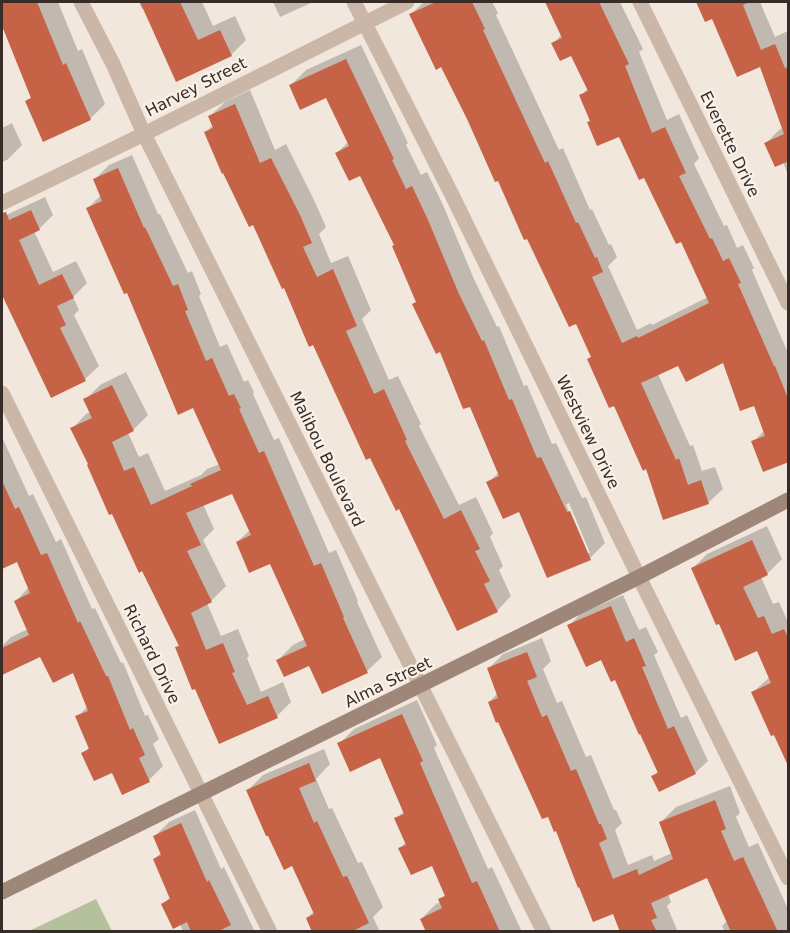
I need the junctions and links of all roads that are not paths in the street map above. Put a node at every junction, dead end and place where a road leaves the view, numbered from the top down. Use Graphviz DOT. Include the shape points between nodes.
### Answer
graph roads {
  1 [pos="81,2"];
  2 [pos="354,2"];
  3 [pos="407,2"];
  4 [pos="640,2"];
  5 [pos="364,23"];
  6 [pos="144,134"];
  7 [pos="2,203"];
  8 [pos="789,303"];
  9 [pos="2,393"];
  10 [pos="789,500"];
  11 [pos="639,577"];
  12 [pos="420,686"];
  13 [pos="201,794"];
  14 [pos="789,878"];
  15 [pos="2,892"];
  16 [pos="270,932"];
  17 [pos="544,932"];
  1 -- 6 [label="street, Malibou Boulevard"];
  2 -- 5 [label="street, Westview Drive"];
  3 -- 5 [label="street, Harvey Street"];
  4 -- 8 [label="street, Everette Drive"];
  5 -- 6 [label="street, Harvey Street"];
  5 -- 11 [label="street, Westview Drive"];
  6 -- 7 [label="street, Harvey Street"];
  6 -- 12 [label="street, Malibou Boulevard"];
  9 -- 13 [label="street, Richard Drive"];
  10 -- 11 [label="street, Alma Street"];
  11 -- 12 [label="street, Alma Street"];
  11 -- 14 [label="street, Westview Drive"];
  12 -- 13 [label="street, Alma Street"];
  12 -- 17 [label="street, Malibou Boulevard"];
  13 -- 15 [label="street, Alma Street"];
  13 -- 16 [label="street, Richard Drive"];
}
